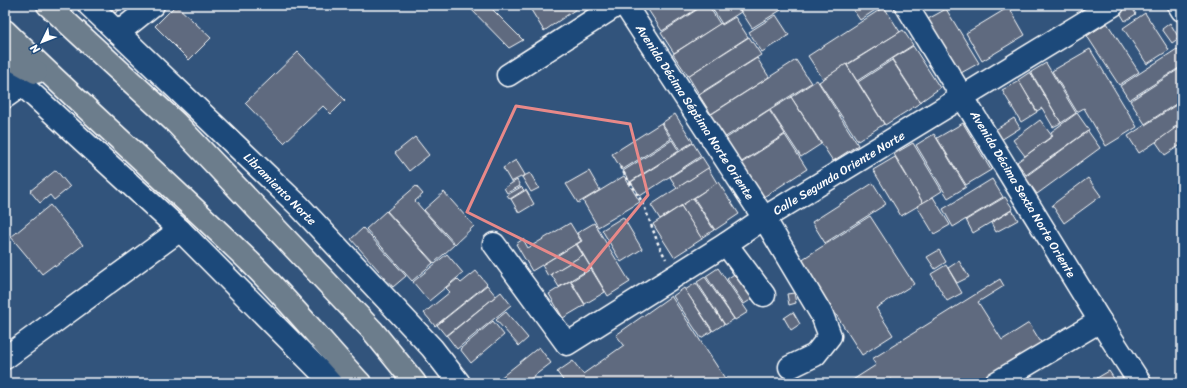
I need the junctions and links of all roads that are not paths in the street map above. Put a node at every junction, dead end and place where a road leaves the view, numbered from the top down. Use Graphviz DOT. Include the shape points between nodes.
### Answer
graph roads {
  1 [pos="48,5"];
  2 [pos="70,5"];
  3 [pos="89,5"];
  4 [pos="153,5"];
  5 [pos="618,5"];
  6 [pos="625,5"];
  7 [pos="906,5"];
  8 [pos="1113,5"];
  9 [pos="1179,5"];
  10 [pos="1182,10"];
  11 [pos="5,31"];
  12 [pos="118,33"];
  13 [pos="89,45"];
  14 [pos="5,55"];
  15 [pos="5,69"];
  16 [pos="508,75"];
  17 [pos="63,88"];
  18 [pos="13,91"];
  19 [pos="964,97"];
  20 [pos="764,218"];
  21 [pos="180,230"];
  22 [pos="494,244"];
  23 [pos="726,244"];
  24 [pos="764,295"];
  25 [pos="1100,321"];
  26 [pos="5,358"];
  27 [pos="790,367"];
  28 [pos="332,383"];
  29 [pos="360,383"];
  30 [pos="415,383"];
  31 [pos="459,383"];
  32 [pos="996,383"];
  33 [pos="1140,383"];
  1 -- 13 [label="highway"];
  2 -- 13 [label="highway"];
  3 -- 12 [label="street, Libramiento Norte"];
  4 -- 12 [label="street"];
  5 -- 16 [label="street"];
  6 -- 20 [label="street, Avenida Décima Séptima Norte Oriente"];
  7 -- 19 [label="street, Avenida Décima Sexta Norte Oriente"];
  8 -- 19 [label="street, Calle Segunda Oriente Norte"];
  9 -- 10 [label="street"];
  11 -- 17 [label="highway"];
  12 -- 31 [label="street, Libramiento Norte" via="299,206 432,348"];
  13 -- 30 [label="highway" via="181,129 372,330"];
  14 -- 17 [label="highway"];
  15 -- 18 [label="street"];
  17 -- 29 [label="highway" via="254,266"];
  18 -- 21 [label="street"];
  19 -- 20 [label="street, Calle Segunda Oriente Norte"];
  19 -- 25 [label="street, Avenida Décima Sexta Norte Oriente"];
  20 -- 23 [label="street, Calle Segunda Oriente Norte"];
  20 -- 27 [label="street, Avenida Décima Séptima Norte Oriente" via="822,315 830,336 815,356"];
  21 -- 26 [label="street"];
  21 -- 28 [label="street"];
  22 -- 23 [label="street, Calle Segunda Oriente Norte" via="566,344"];
  23 -- 24 [label="street"];
  25 -- 32 [label="street"];
  25 -- 33 [label="street, Avenida Décima Sexta Norte Oriente"];
}
